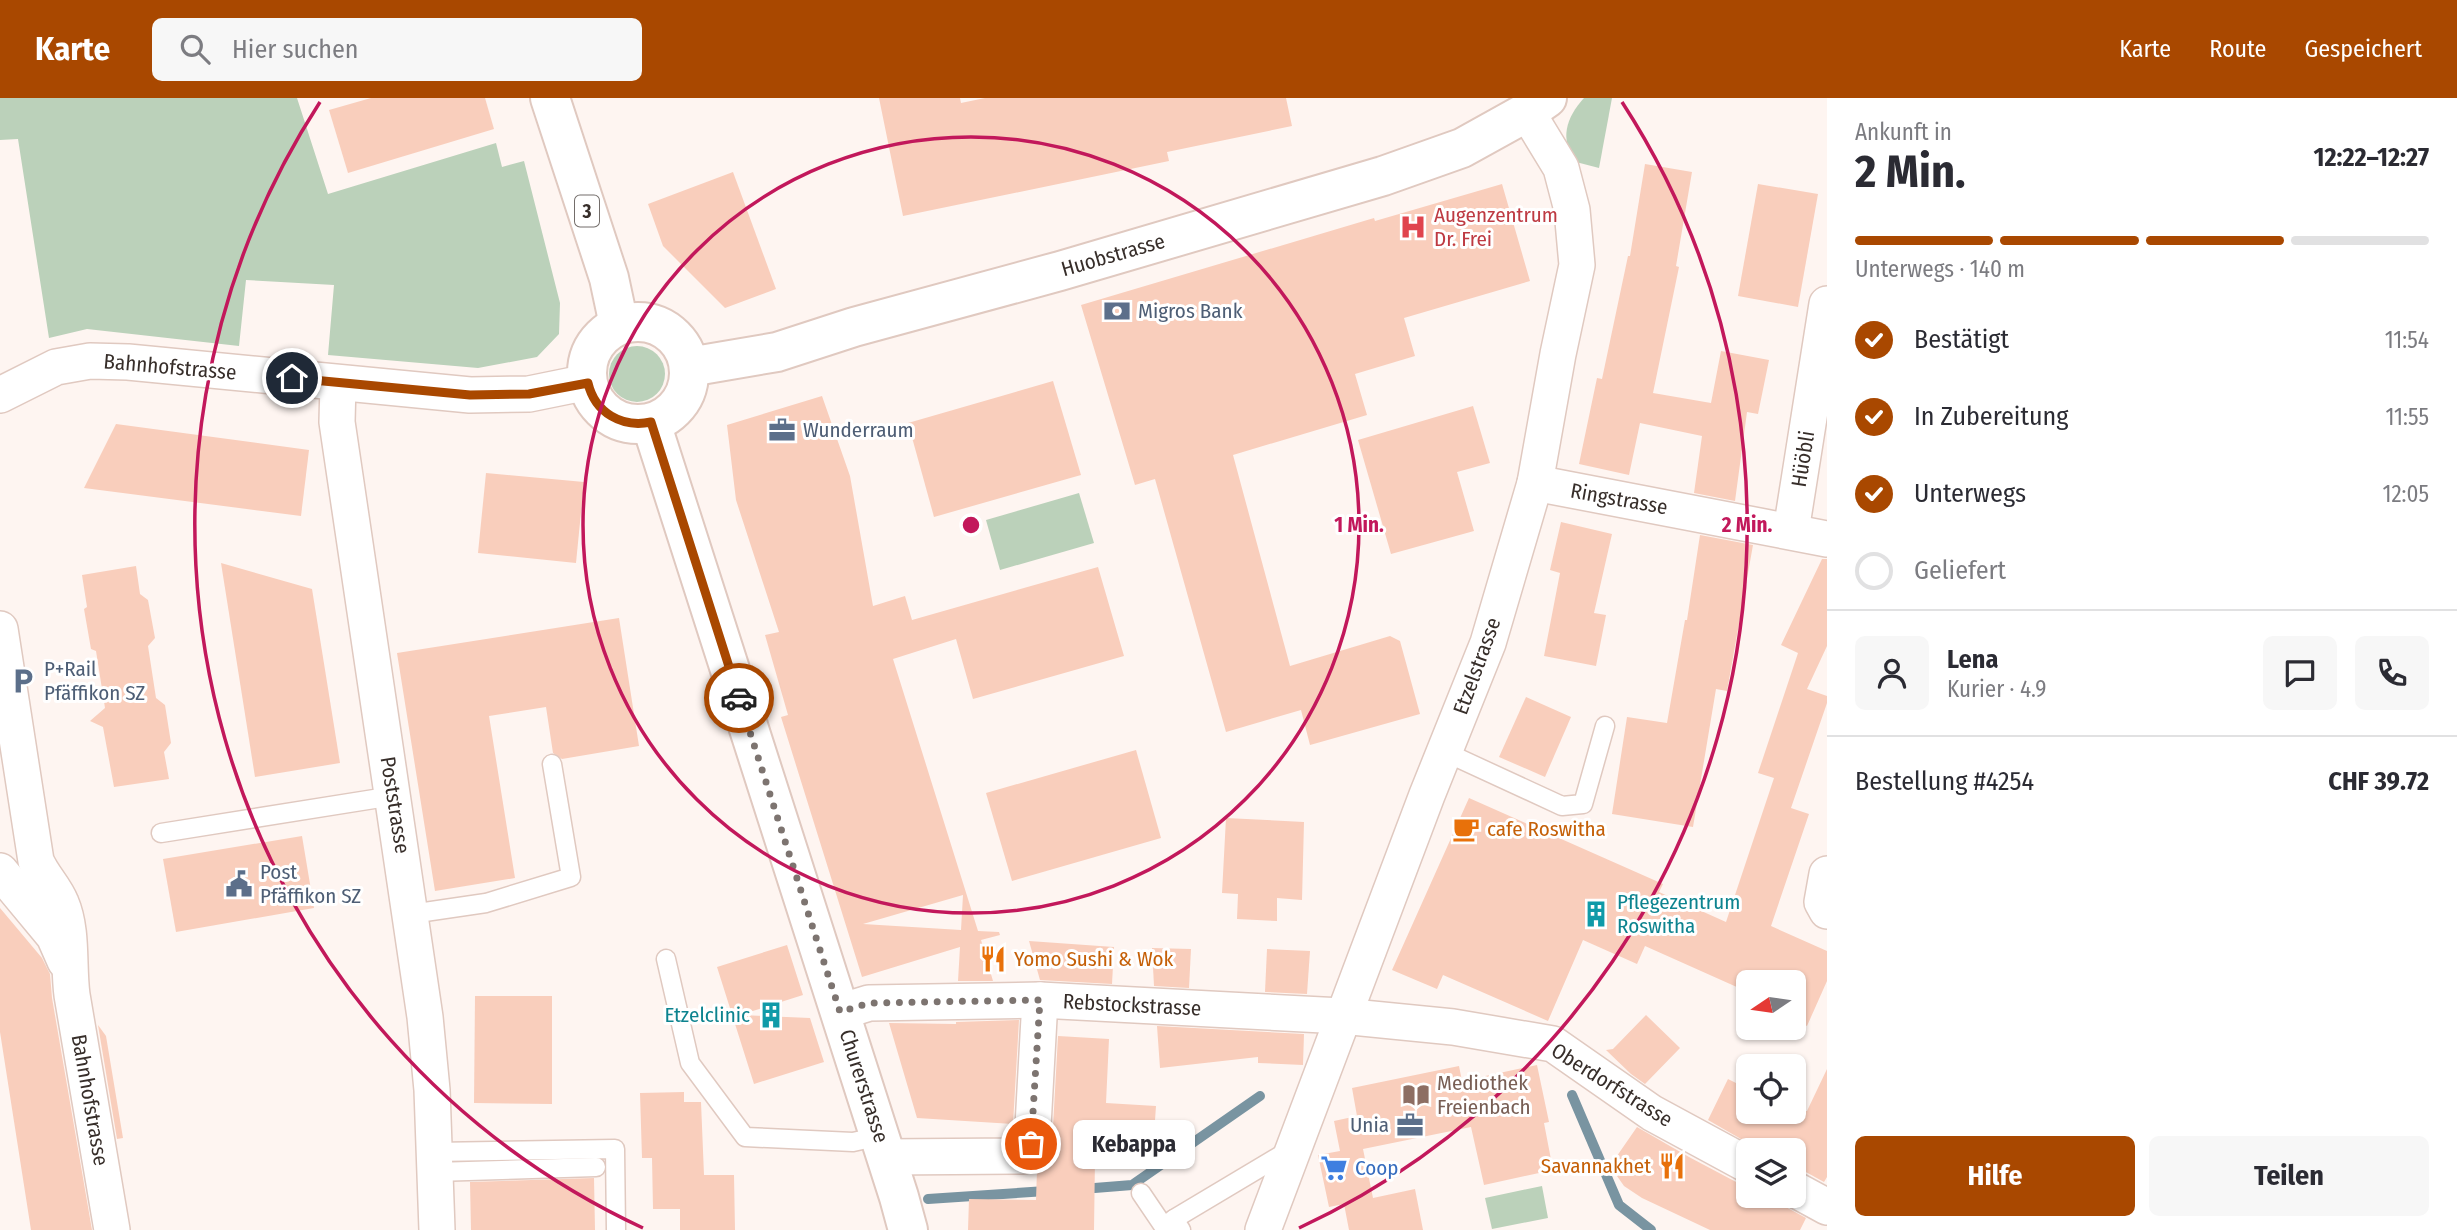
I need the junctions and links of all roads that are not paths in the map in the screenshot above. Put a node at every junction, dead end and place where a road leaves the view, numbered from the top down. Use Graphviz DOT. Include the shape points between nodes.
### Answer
graph roads {
  1 [pos="550,98"];
  2 [pos="1537,105"];
  3 [pos="1827,304"];
  4 [pos="620,325"];
  5 [pos="689,368"];
  6 [pos="338,383"];
  7 [pos="588,383"];
  8 [pos="3,396"];
  9 [pos="651,422"];
  10 [pos="1535,483"];
  11 [pos="1791,531"];
  12 [pos="1827,539"];
  13 [pos="0,629"];
  14 [pos="1605,726"];
  15 [pos="1445,752"];
  16 [pos="552,764"];
  17 [pos="393,796"];
  18 [pos="161,833"];
  19 [pos="36,861"];
  20 [pos="2,874"];
  21 [pos="1827,874"];
  22 [pos="1827,911"];
  23 [pos="411,914"];
  24 [pos="666,959"];
  25 [pos="68,970"];
  26 [pos="1040,1000"];
  27 [pos="840,1012"];
  28 [pos="1342,1016"];
  29 [pos="883,1147"];
  30 [pos="1294,1147"];
  31 [pos="1736,1158"];
  32 [pos="435,1162"];
  33 [pos="596,1167"];
  34 [pos="1141,1193"];
  35 [pos="1806,1196"];
  36 [pos="1827,1208"];
  37 [pos="1177,1225"];
  38 [pos="112,1230"];
  39 [pos="436,1230"];
  40 [pos="616,1230"];
  41 [pos="908,1230"];
  42 [pos="1263,1230"];
  1 -- 4 [label="main road, 3"];
  2 -- 5 [label="main road, Huobstrasse" via="1462,148 1383,176 777,352"];
  2 -- 10 [label="street, Etzelstrasse" via="1572,210 1577,265"];
  3 -- 11 [label="street, Hüöbli"];
  4 -- 5 [label="main road" via="642,322 665,329 681,345"];
  4 -- 7 [label="main road" via="603,336 591,352"];
  5 -- 9 [label="main road" via="688,386 680,402"];
  6 -- 7 [label="street, Bahnhofstrasse" via="512,396"];
  6 -- 8 [label="street, Bahnhofstrasse" via="90,361 56,367"];
  6 -- 17 [label="street, Poststrasse" via="337,422"];
  7 -- 9 [label="main road" via="594,400 615,419"];
  9 -- 27 [label="main road, Churerstrasse"];
  10 -- 11 [label="street, Ringstrasse"];
  10 -- 15 [label="street, Etzelstrasse" via="1488,643"];
  11 -- 12 [label="street, Ringstrasse"];
  13 -- 19 [label="street, Bahnhofstrasse"];
  14 -- 15 [label="lane" via="1583,804 1562,806"];
  15 -- 28 [label="street, Etzelstrasse"];
  16 -- 23 [label="lane" via="572,877 486,903"];
  17 -- 18 [label="lane"];
  17 -- 23 [label="street, Poststrasse"];
  19 -- 20 [label="lane, Bahnhofstrasse" via="16,875"];
  19 -- 25 [label="street, Bahnhofstrasse" via="61,902"];
  20 -- 25 [label="street, Bahnhofstrasse" via="54,936"];
  21 -- 22 [label="street" via="1822,902"];
  23 -- 32 [label="street, Poststrasse" via="432,1090"];
  24 -- 29 [label="lane" via="690,1063 746,1137"];
  25 -- 38 [label="street, Bahnhofstrasse"];
  26 -- 27 [label="street, Rebstockstrasse" via="869,1003"];
  26 -- 28 [label="street, Rebstockstrasse"];
  26 -- 29 [label="street" via="1031,1144 1023,1156"];
  27 -- 29 [label="main road, Churerstrasse"];
  28 -- 30 [label="street, Etzelstrasse"];
  28 -- 31 [label="street, Oberdorfstrasse" via="1453,1027 1553,1044 1652,1112"];
  29 -- 41 [label="main road, Churerstrasse"];
  30 -- 37 [label="lane"];
  30 -- 42 [label="street, Etzelstrasse"];
  32 -- 33 [label="lane"];
  32 -- 39 [label="street, Poststrasse"];
  32 -- 40 [label="lane" via="615,1149"];
  34 -- 37 [label="lane" via="1164,1227"];
  35 -- 36 [label="street"];
}
